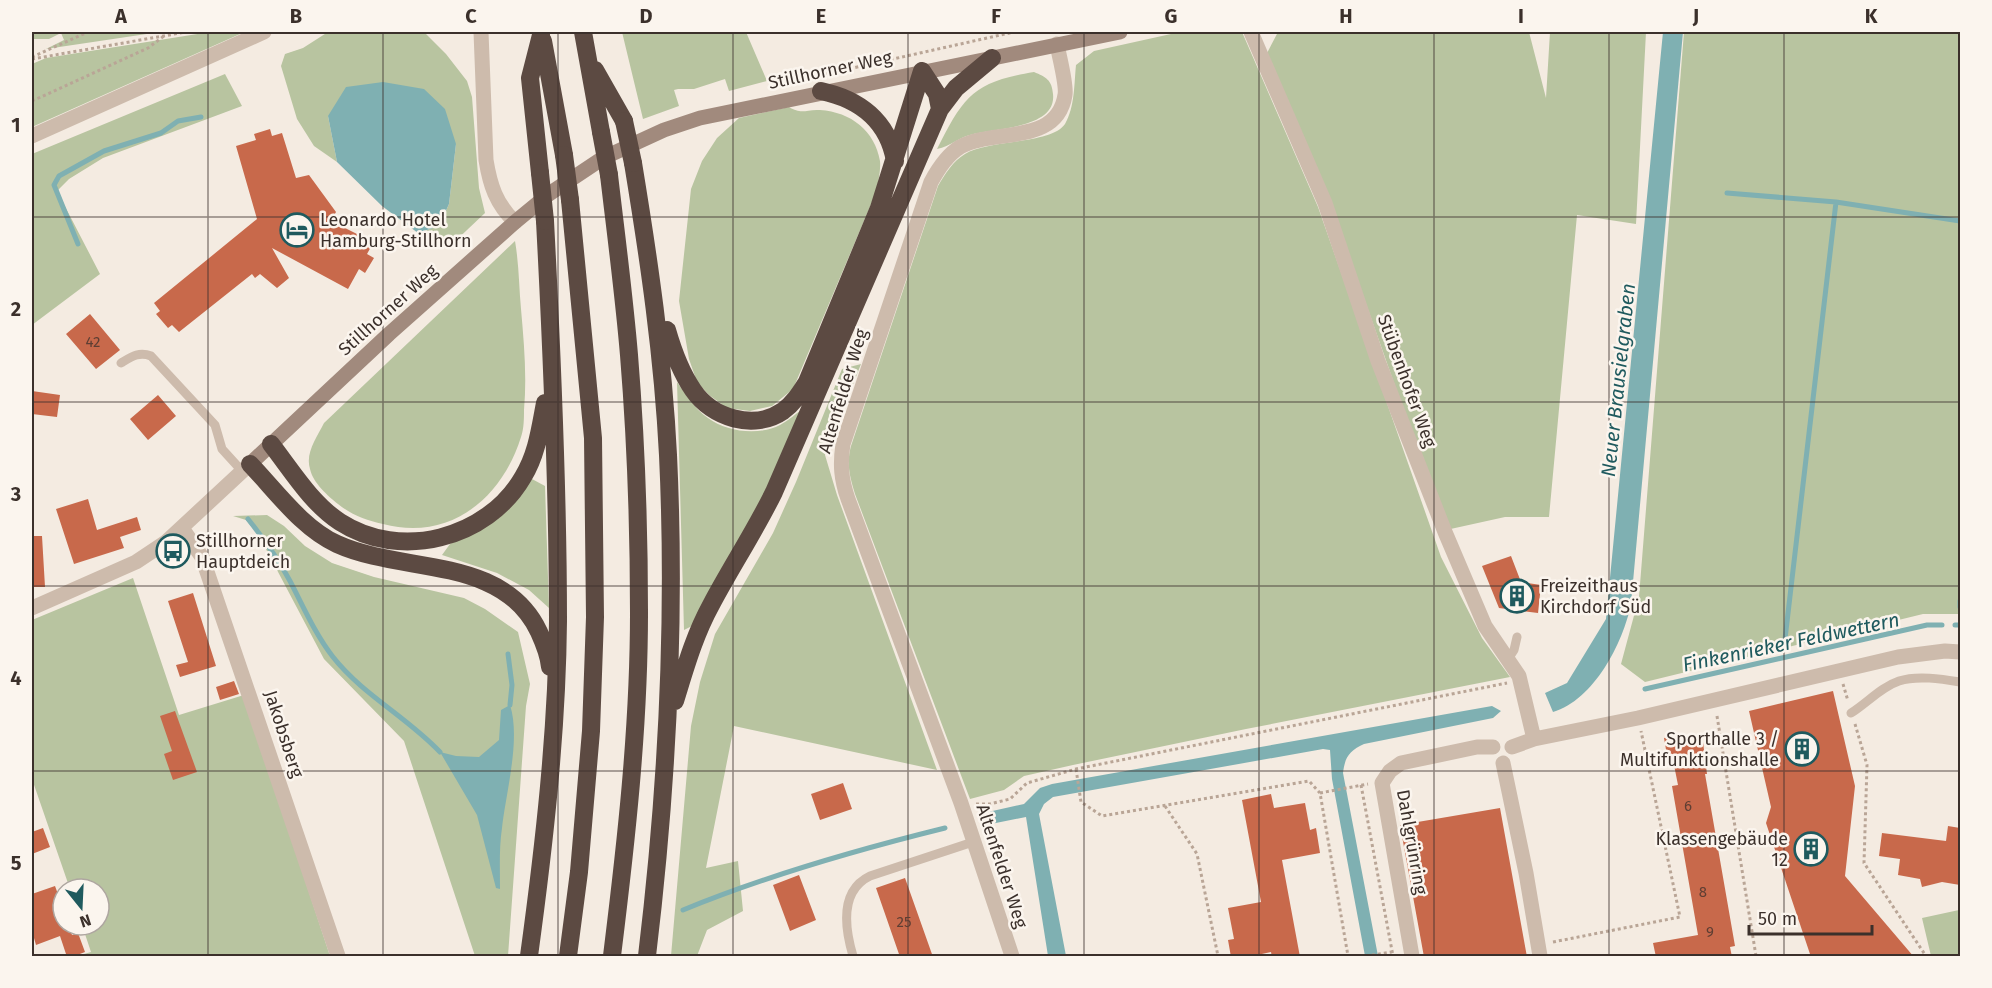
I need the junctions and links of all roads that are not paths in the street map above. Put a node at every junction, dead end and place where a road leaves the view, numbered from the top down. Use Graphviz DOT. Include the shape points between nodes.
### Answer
graph roads {
  1 [pos="264,32"];
  2 [pos="481,32"];
  3 [pos="583,32"];
  4 [pos="1120,32"];
  5 [pos="1251,32"];
  6 [pos="541,33"];
  7 [pos="1057,44"];
  8 [pos="992,58"];
  9 [pos="589,61"];
  10 [pos="922,72"];
  11 [pos="821,92"];
  12 [pos="940,109"];
  13 [pos="32,136"];
  14 [pos="895,161"];
  15 [pos="515,222"];
  16 [pos="652,281"];
  17 [pos="552,360"];
  18 [pos="121,363"];
  19 [pos="271,444"];
  20 [pos="246,467"];
  21 [pos="182,528"];
  22 [pos="32,608"];
  23 [pos="1517,637"];
  24 [pos="1960,652"];
  25 [pos="1508,659"];
  26 [pos="1960,682"];
  27 [pos="555,700"];
  28 [pos="1851,713"];
  29 [pos="668,726"];
  30 [pos="1534,739"];
  31 [pos="1493,747"];
  32 [pos="1512,747"];
  33 [pos="1503,763"];
  34 [pos="974,842"];
  35 [pos="1539,951"];
  36 [pos="338,957"];
  37 [pos="529,957"];
  38 [pos="568,957"];
  39 [pos="612,957"];
  40 [pos="647,957"];
  41 [pos="853,957"];
  42 [pos="1012,957"];
  43 [pos="1412,957"];
  1 -- 13 [label="street"];
  2 -- 15 [label="street" via="486,159 494,195"];
  3 -- 9 [label="highway"];
  4 -- 7 [label="main road, Stillhorner Weg"];
  5 -- 25 [label="street, Stübenhofer Weg" via="1325,203 1378,361 1445,532 1485,626"];
  6 -- 17 [label="highway, bridge" via="530,78 545,221"];
  6 -- 38 [label="highway, bridge" via="570,200 593,438 596,617 590,743"];
  7 -- 8 [label="main road, Stillhorner Weg"];
  7 -- 34 [label="street, Altenfelder Weg" via="1066,94 1051,122 1039,130 977,140 960,147 931,182 840,462 848,499"];
  8 -- 10 [label="main road, Stillhorner Weg"];
  8 -- 12 [label="highway" via="956,88"];
  9 -- 16 [label="highway, bridge" via="624,121"];
  9 -- 39 [label="highway, bridge" via="609,175 629,355 637,496 639,616 634,731"];
  10 -- 11 [label="main road, Stillhorner Weg"];
  10 -- 12 [label="highway" via="937,94"];
  10 -- 14 [label="highway"];
  11 -- 14 [label="highway" via="848,99 870,113 890,141"];
  11 -- 15 [label="main road, Stillhorner Weg" via="700,118 644,138 579,172"];
  12 -- 29 [label="highway" via="774,492 698,634"];
  14 -- 16 [label="highway" via="807,382 783,411 766,420 731,418 694,392 674,354"];
  15 -- 19 [label="main road, Stillhorner Weg"];
  16 -- 29 [label="highway" via="668,454"];
  17 -- 19 [label="highway" via="540,431 523,478 495,510 455,534 412,542 389,541 358,531 326,512"];
  17 -- 27 [label="highway" via="558,622"];
  18 -- 20 [label="lane" via="144,353 151,356 214,425 222,449"];
  19 -- 20 [label="main road, Stillhorner Weg"];
  20 -- 21 [label="street, Stillhorner Weg"];
  20 -- 27 [label="highway" via="335,543 373,556 469,574 510,595 526,609 544,644"];
  21 -- 22 [label="street, Stillhorner Weg" via="136,562"];
  21 -- 36 [label="street, Jakobsberg" via="202,557"];
  23 -- 25 [label="lane"];
  24 -- 30 [label="street" via="1918,653"];
  25 -- 30 [label="street, Stübenhofer Weg" via="1520,680"];
  26 -- 28 [label="lane" via="1899,681"];
  27 -- 37 [label="highway"];
  29 -- 40 [label="highway"];
  30 -- 32 [label="street"];
  31 -- 32 [label="street" via="1504,742"];
  31 -- 33 [label="street" via="1493,759"];
  31 -- 43 [label="street, Dahlgrünring" via="1401,763 1382,783"];
  32 -- 33 [label="street" via="1513,755"];
  33 -- 35 [label="street"];
  34 -- 41 [label="lane" via="870,876 859,884 846,914"];
  34 -- 42 [label="street, Altenfelder Weg"];
}
